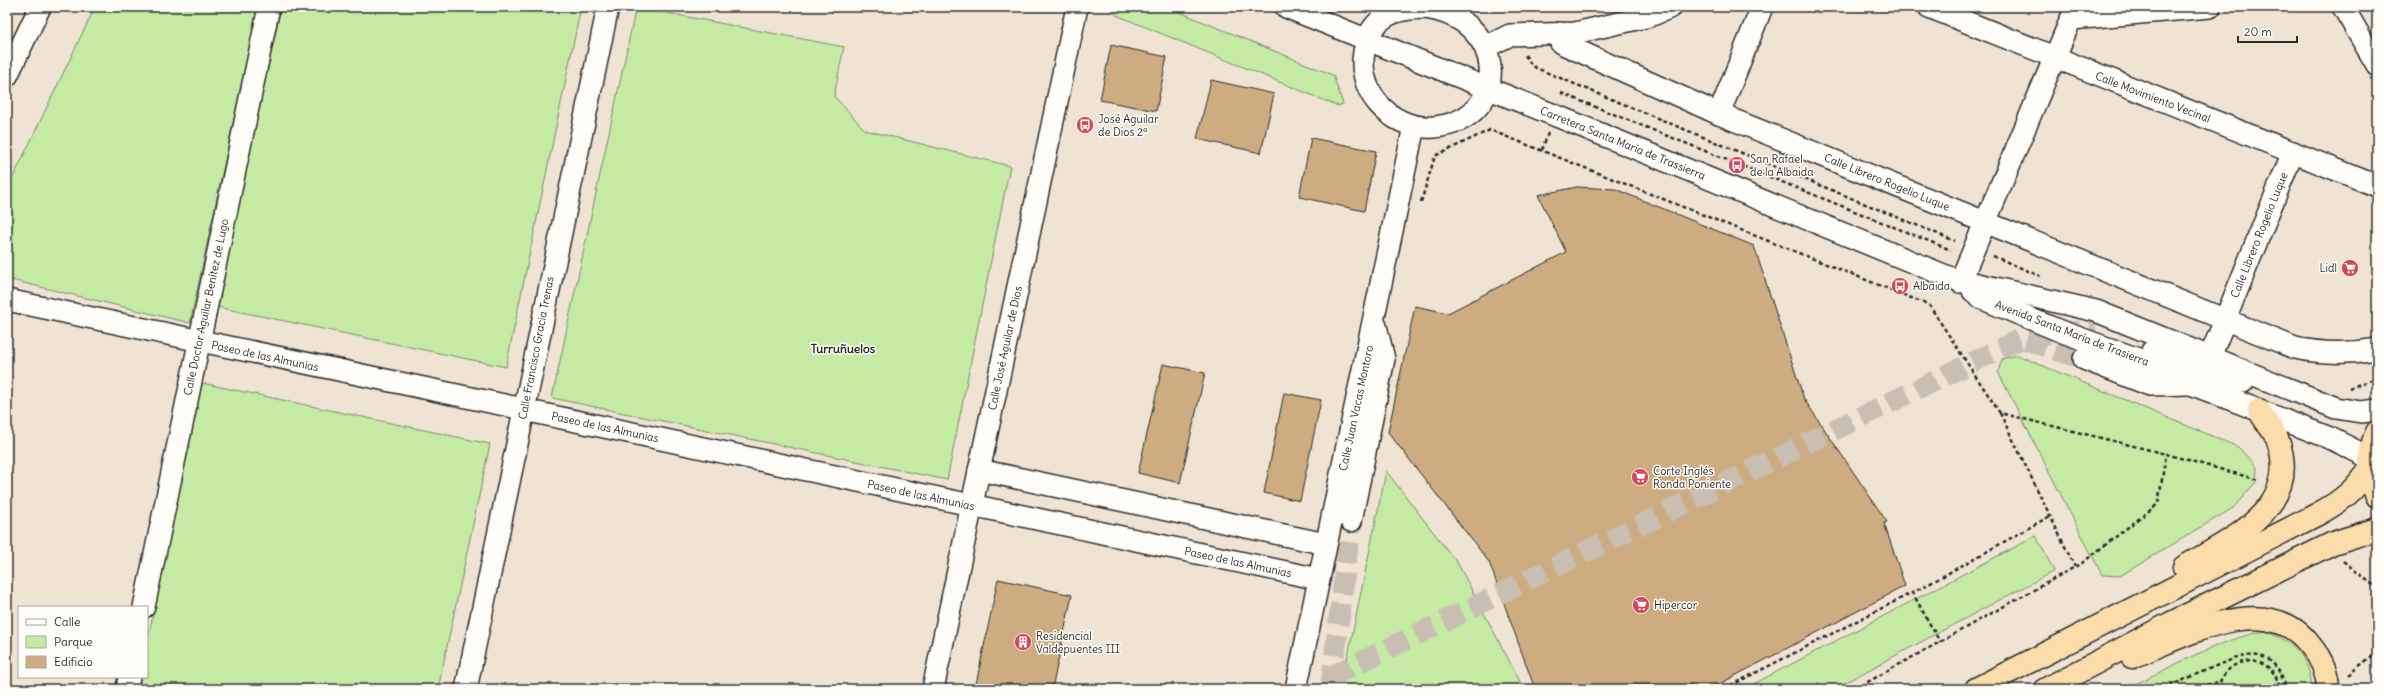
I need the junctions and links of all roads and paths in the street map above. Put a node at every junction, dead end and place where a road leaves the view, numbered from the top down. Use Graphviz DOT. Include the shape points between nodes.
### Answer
graph roads {
  1 [pos="40,7"];
  2 [pos="268,7"];
  3 [pos="608,7"];
  4 [pos="1077,7"];
  5 [pos="1286,7"];
  6 [pos="1672,7"];
  7 [pos="1762,7"];
  8 [pos="1929,7"];
  9 [pos="2210,7"];
  10 [pos="2343,7"];
  11 [pos="1449,10"];
  12 [pos="2074,13"];
  13 [pos="1560,33"];
  14 [pos="1522,34"];
  15 [pos="1367,39"];
  16 [pos="1486,47"];
  17 [pos="2054,58"];
  18 [pos="2377,65"];
  19 [pos="7,76"];
  20 [pos="1487,89"];
  21 [pos="1561,93"];
  22 [pos="1719,114"];
  23 [pos="1414,126"];
  24 [pos="1548,132"];
  25 [pos="1542,150"];
  26 [pos="2293,152"];
  27 [pos="2377,186"];
  28 [pos="1419,208"];
  29 [pos="1986,222"];
  30 [pos="1974,249"];
  31 [pos="1952,250"];
  32 [pos="2045,278"];
  33 [pos="1960,282"];
  34 [pos="7,300"];
  35 [pos="2225,319"];
  36 [pos="1374,322"];
  37 [pos="2096,329"];
  38 [pos="199,343"];
  39 [pos="2377,349"];
  40 [pos="2210,357"];
  41 [pos="2084,359"];
  42 [pos="2377,378"];
  43 [pos="2272,383"];
  44 [pos="2191,384"];
  45 [pos="2347,389"];
  46 [pos="523,410"];
  47 [pos="2259,410"];
  48 [pos="2377,410"];
  49 [pos="2000,412"];
  50 [pos="2377,432"];
  51 [pos="2166,454"];
  52 [pos="2370,463"];
  53 [pos="979,470"];
  54 [pos="2279,486"];
  55 [pos="2377,496"];
  56 [pos="972,505"];
  57 [pos="2050,516"];
  58 [pos="1350,521"];
  59 [pos="2377,529"];
  60 [pos="1326,544"];
  61 [pos="2075,567"];
  62 [pos="1319,579"];
  63 [pos="1912,592"];
  64 [pos="144,606"];
  65 [pos="1940,642"];
  66 [pos="2377,652"];
  67 [pos="2041,656"];
  68 [pos="129,678"];
  69 [pos="2220,681"];
  70 [pos="2335,684"];
  71 [pos="127,689"];
  72 [pos="466,689"];
  73 [pos="933,689"];
  74 [pos="1296,689"];
  75 [pos="1724,689"];
  76 [pos="1855,689"];
  77 [pos="1976,689"];
  78 [pos="2046,689"];
  79 [pos="2057,689"];
  80 [pos="2163,689"];
  81 [pos="2193,689"];
  82 [pos="2218,689"];
  83 [pos="2279,689"];
  84 [pos="2286,689"];
  1 -- 19 [label="street"];
  2 -- 38 [label="street, Calle Doctor Aguilar Benítez de Lugo"];
  3 -- 46 [label="street, Calle Francisco Gracia Trenas"];
  4 -- 53 [label="street, Calle José Aguilar de Dios"];
  5 -- 15 [label="street, Carretera Santa María de Trassierra"];
  6 -- 13 [label="street" via="1650,16 1610,26 1575,33"];
  7 -- 22 [label="street"];
  8 -- 17 [label="street, Calle Movimiento Vecinal"];
  9 -- 12 [label="street"];
  10 -- 18 [label="street"];
  11 -- 15 [label="street" via="1425,8 1397,12 1380,20"];
  11 -- 16 [label="street" via="1474,30"];
  12 -- 17 [label="street"];
  13 -- 14 [label="street"];
  13 -- 22 [label="street, Calle Librero Rogelio Luque" via="1561,43"];
  14 -- 16 [label="street" via="1510,35"];
  14 -- 30 [label="path" via="1525,56 1536,68"];
  15 -- 20 [label="street, Carretera Santa María de Trassierra"];
  15 -- 23 [label="street" via="1362,64 1369,92 1388,114"];
  16 -- 20 [label="street" via="1491,73"];
  17 -- 26 [label="street, Calle Movimiento Vecinal"];
  17 -- 29 [label="street"];
  20 -- 23 [label="street" via="1473,110 1458,120 1434,127"];
  20 -- 33 [label="street, Carretera Santa María de Trassierra" via="1554,114"];
  21 -- 31 [label="path"];
  22 -- 29 [label="street, Calle Librero Rogelio Luque"];
  23 -- 36 [label="street, Calle Juan Vacas Montoro"];
  24 -- 25 [label="path"];
  25 -- 28 [label="path" via="1490,130 1434,156"];
  25 -- 49 [label="path" via="1929,305"];
  26 -- 27 [label="street, Calle Movimiento Vecinal"];
  26 -- 35 [label="street, Calle Librero Rogelio Luque"];
  29 -- 30 [label="street"];
  29 -- 35 [label="street, Calle Librero Rogelio Luque"];
  30 -- 32 [label="path"];
  30 -- 33 [label="street"];
  33 -- 40 [label="street, Avenida Santa María de Trasierra" via="2096,311"];
  33 -- 44 [label="street, Avenida Santa María de Trasierra" via="1983,299 2060,331 2152,364"];
  34 -- 38 [label="street, Paseo de las Almunias"];
  35 -- 39 [label="street, Calle Librero Rogelio Luque" via="2295,348 2322,353 2354,353"];
  35 -- 40 [label="street"];
  36 -- 58 [label="street" via="1384,359"];
  36 -- 60 [label="street, Calle Juan Vacas Montoro"];
  37 -- 43 [label="street" via="2233,382"];
  38 -- 46 [label="street, Paseo de las Almunias"];
  38 -- 64 [label="street, Calle Doctor Aguilar Benítez de Lugo"];
  40 -- 43 [label="street, Avenida Santa María de Trasierra"];
  41 -- 44 [label="street" via="2150,385"];
  42 -- 45 [label="path"];
  43 -- 48 [label="street, Avenida Santa María de Trasierra" via="2336,408 2361,412"];
  44 -- 47 [label="street, Avenida Santa María de Trasierra"];
  46 -- 56 [label="street, Paseo de las Almunias"];
  46 -- 72 [label="street, Calle Francisco Gracia Trenas"];
  47 -- 52 [label="street, Avenida Santa María de Trasierra" via="2330,438"];
  47 -- 54 [label="highway" via="2278,440 2282,458"];
  49 -- 51 [label="path"];
  49 -- 57 [label="path"];
  50 -- 52 [label="highway"];
  51 -- 54 [label="path"];
  51 -- 61 [label="path" via="2158,504"];
  52 -- 55 [label="highway"];
  52 -- 67 [label="highway" via="2356,488 2338,503"];
  53 -- 56 [label="street, Calle José Aguilar de Dios"];
  53 -- 60 [label="street"];
  54 -- 67 [label="highway" via="2261,518 2244,531 2131,598"];
  56 -- 62 [label="street, Paseo de las Almunias"];
  56 -- 73 [label="street, Calle José Aguilar de Dios"];
  57 -- 61 [label="path"];
  57 -- 63 [label="path"];
  59 -- 78 [label="highway" via="2333,543 2171,623"];
  60 -- 62 [label="street, Calle Juan Vacas Montoro"];
  61 -- 65 [label="path"];
  62 -- 74 [label="street, Calle Juan Vacas Montoro"];
  63 -- 65 [label="path"];
  63 -- 75 [label="path"];
  65 -- 76 [label="path"];
  66 -- 70 [label="path"];
  67 -- 77 [label="highway"];
  68 -- 71 [label="street"];
  69 -- 81 [label="path"];
  69 -- 82 [label="path"];
  69 -- 83 [label="path" via="2232,666 2251,661 2269,668"];
  70 -- 79 [label="highway" via="2318,654 2304,637 2272,620 2248,617 2226,621 2194,633"];
  80 -- 84 [label="path" via="2233,658 2252,654 2275,664 2281,672"];
}
